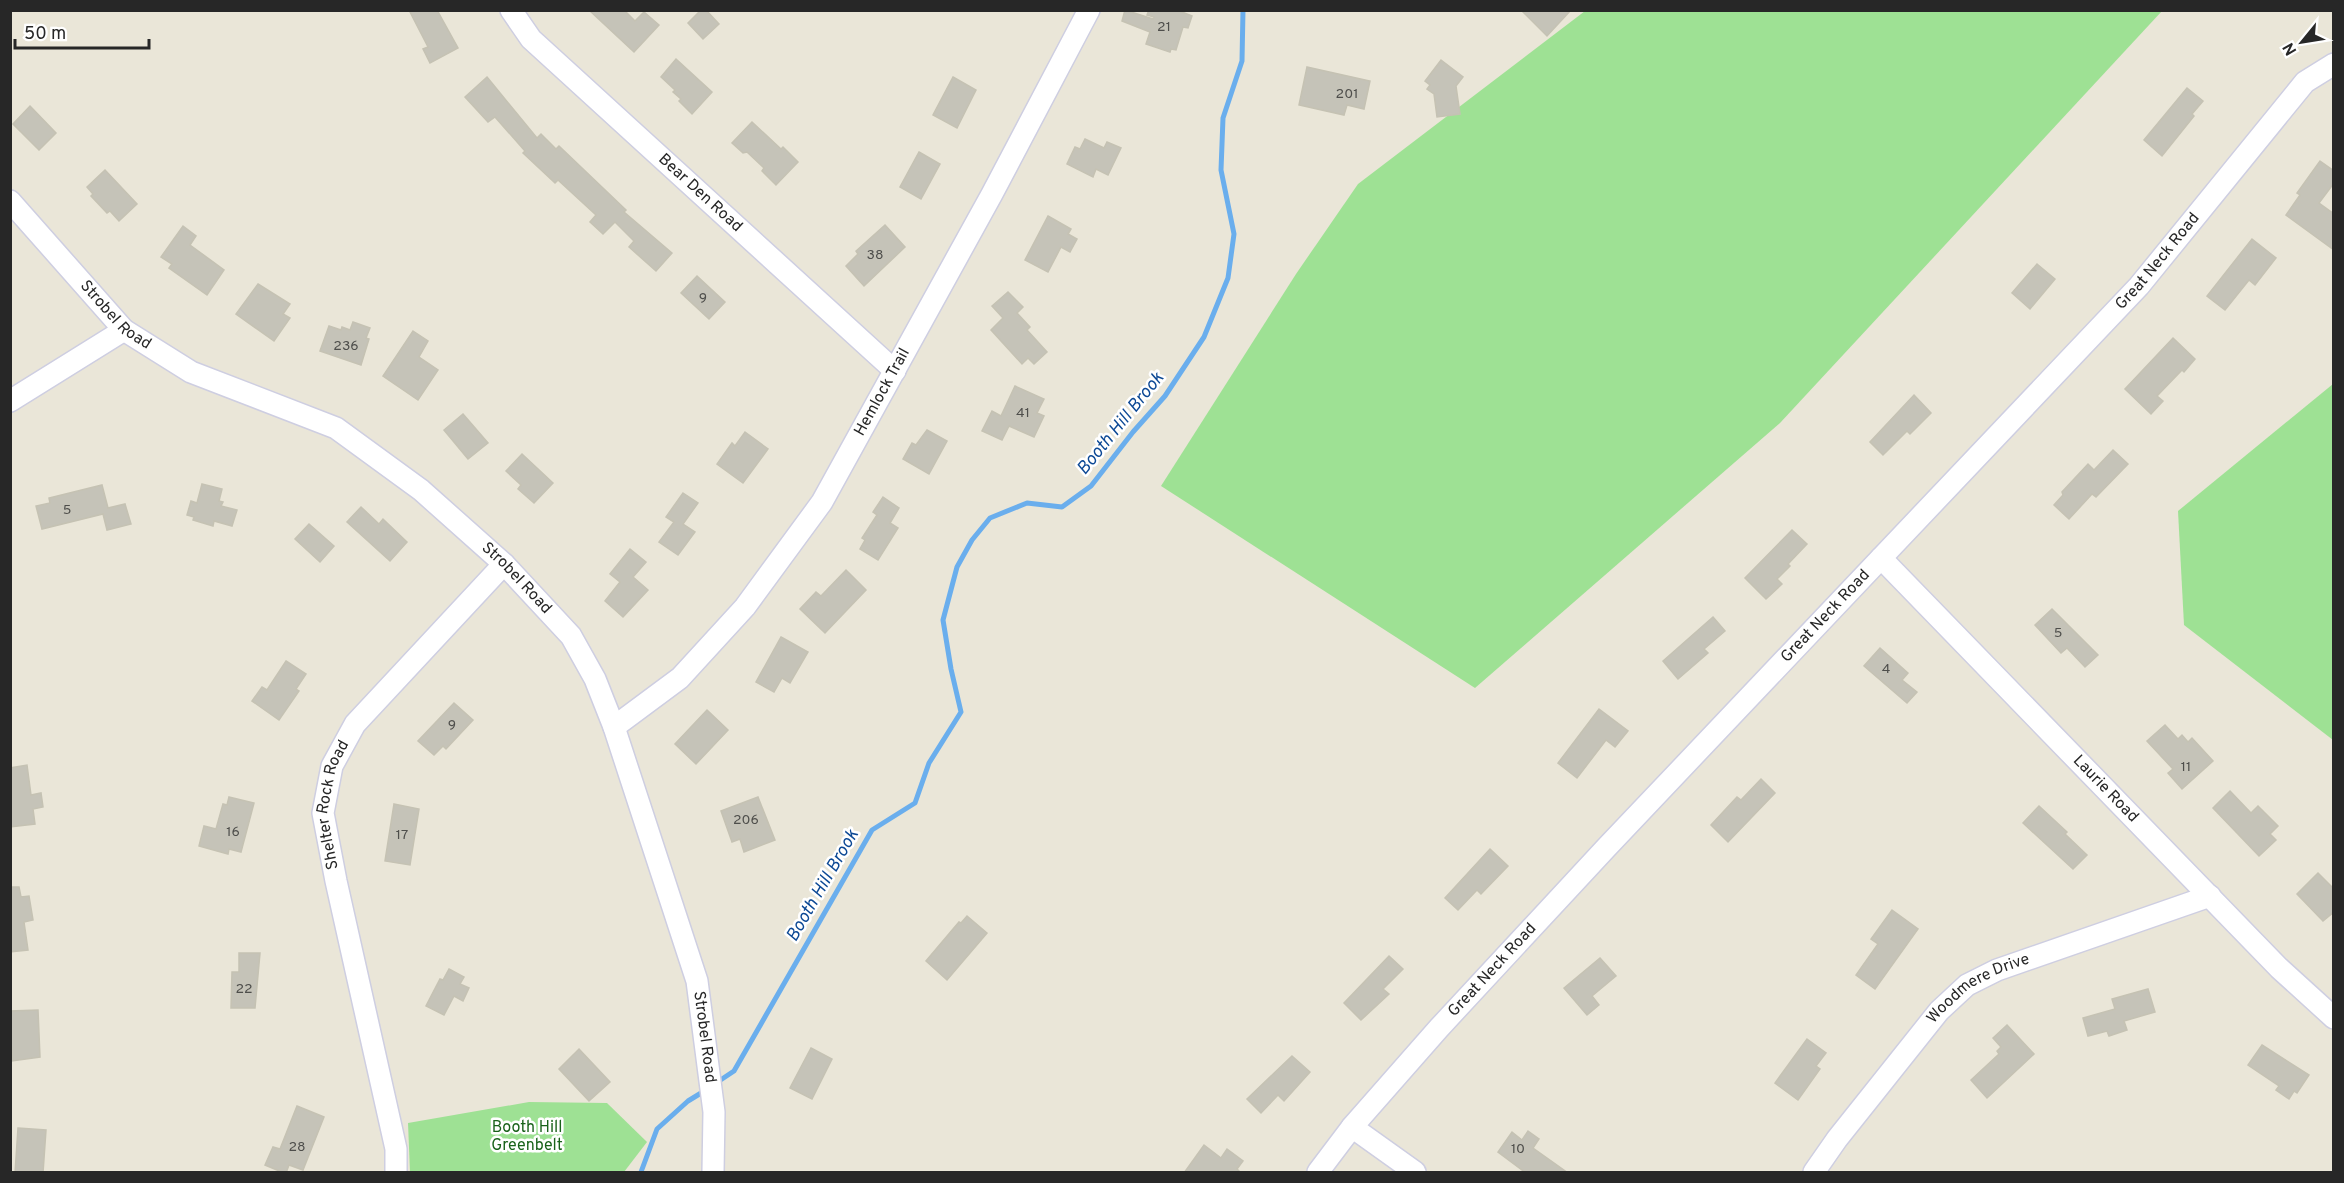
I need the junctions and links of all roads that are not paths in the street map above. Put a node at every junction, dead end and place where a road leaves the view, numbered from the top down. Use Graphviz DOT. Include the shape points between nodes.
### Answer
graph roads {
  1 [pos="512,10"];
  2 [pos="1089,10"];
  3 [pos="2334,64"];
  4 [pos="10,201"];
  5 [pos="124,330"];
  6 [pos="895,371"];
  7 [pos="10,401"];
  8 [pos="1881,558"];
  9 [pos="504,564"];
  10 [pos="614,727"];
  11 [pos="2210,896"];
  12 [pos="2334,1018"];
  13 [pos="1352,1127"];
  14 [pos="396,1173"];
  15 [pos="712,1173"];
  16 [pos="1318,1173"];
  17 [pos="1415,1173"];
  18 [pos="1814,1173"];
  1 -- 6 [label="street, Bear Den Road" via="531,39"];
  2 -- 6 [label="street, Hemlock Trail"];
  3 -- 8 [label="street, Great Neck Road" via="2305,82 2139,286"];
  4 -- 5 [label="street, Strobel Road"];
  5 -- 7 [label="street"];
  5 -- 9 [label="street, Strobel Road" via="191,372 336,428 420,490"];
  6 -- 10 [label="street, Hemlock Trail" via="822,502 745,607 680,678"];
  8 -- 11 [label="street, Laurie Road"];
  8 -- 13 [label="street, Great Neck Road" via="1495,968"];
  9 -- 10 [label="street, Strobel Road" via="571,636 595,679"];
  9 -- 14 [label="street, Shelter Rock Road" via="355,724 332,766 323,813 396,1149"];
  10 -- 15 [label="street, Strobel Road" via="697,981 714,1112"];
  11 -- 12 [label="street, Laurie Road"];
  11 -- 18 [label="street, Woodmere Drive" via="1997,970 1967,985 1939,1011"];
  13 -- 16 [label="street, Great Neck Road"];
  13 -- 17 [label="street"];
}
